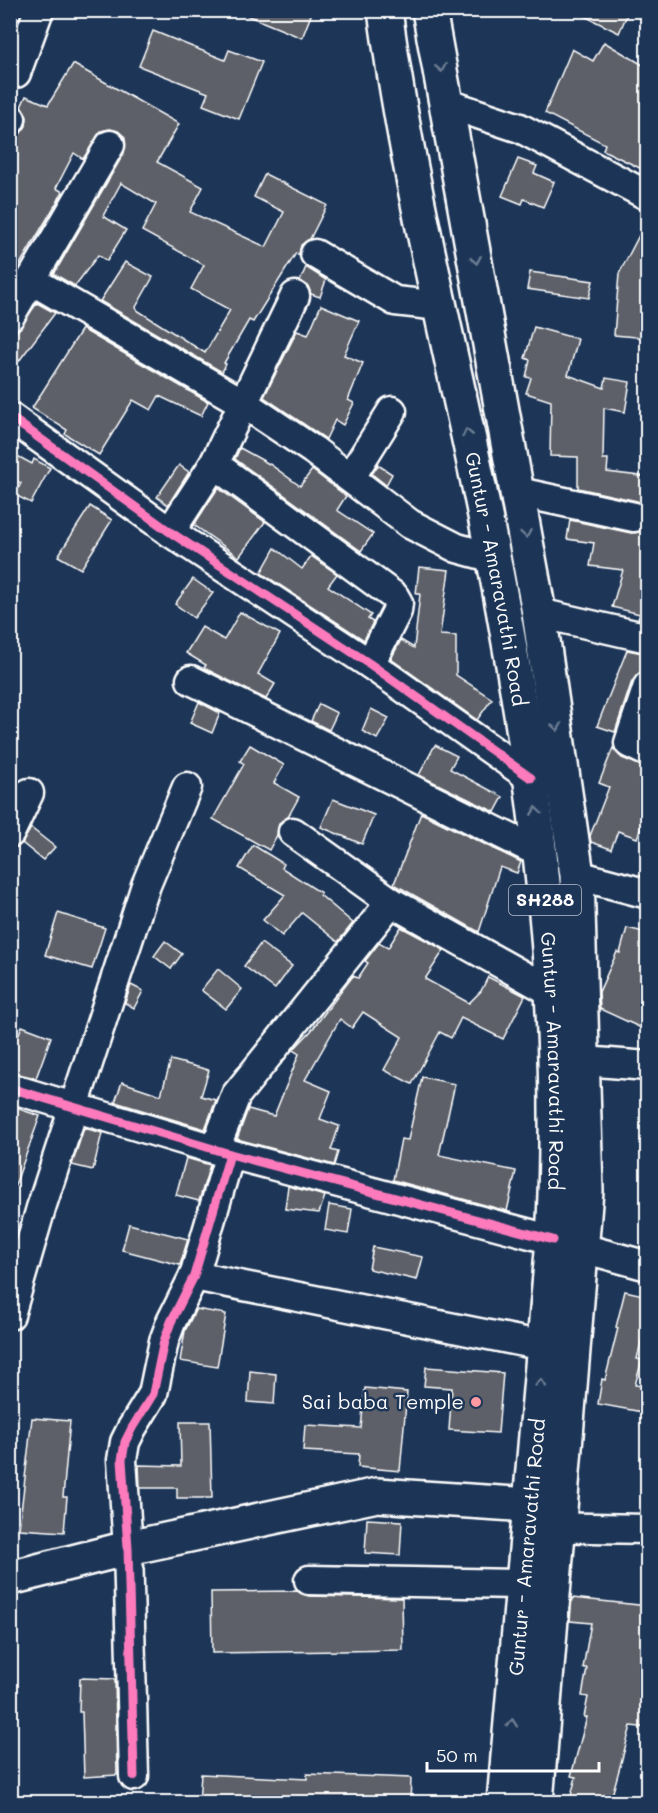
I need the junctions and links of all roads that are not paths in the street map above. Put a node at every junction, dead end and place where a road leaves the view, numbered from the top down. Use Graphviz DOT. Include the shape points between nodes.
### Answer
graph roads {
  1 [pos="39,10"];
  2 [pos="385,10"];
  3 [pos="429,10"];
  4 [pos="16,73"];
  5 [pos="448,104"];
  6 [pos="110,145"];
  7 [pos="648,196"];
  8 [pos="315,254"];
  9 [pos="31,280"];
  10 [pos="295,296"];
  11 [pos="440,306"];
  12 [pos="10,316"];
  13 [pos="243,403"];
  14 [pos="392,411"];
  15 [pos="10,417"];
  16 [pos="214,464"];
  17 [pos="350,478"];
  18 [pos="518,492"];
  19 [pos="634,517"];
  20 [pos="170,532"];
  21 [pos="494,558"];
  22 [pos="540,613"];
  23 [pos="648,638"];
  24 [pos="370,664"];
  25 [pos="191,680"];
  26 [pos="648,686"];
  27 [pos="648,752"];
  28 [pos="531,778"];
  29 [pos="187,787"];
  30 [pos="28,793"];
  31 [pos="293,832"];
  32 [pos="10,833"];
  33 [pos="542,854"];
  34 [pos="577,875"];
  35 [pos="648,894"];
  36 [pos="391,902"];
  37 [pos="552,992"];
  38 [pos="584,1061"];
  39 [pos="648,1066"];
  40 [pos="10,1088"];
  41 [pos="75,1107"];
  42 [pos="222,1152"];
  43 [pos="567,1244"];
  44 [pos="648,1266"];
  45 [pos="194,1276"];
  46 [pos="10,1315"];
  47 [pos="544,1346"];
  48 [pos="648,1512"];
  49 [pos="545,1517"];
  50 [pos="648,1530"];
  51 [pos="128,1548"];
  52 [pos="10,1578"];
  53 [pos="309,1580"];
  54 [pos="523,1584"];
  55 [pos="134,1776"];
  56 [pos="504,1803"];
  57 [pos="536,1803"];
  1 -- 4 [label="street"];
  2 -- 11 [label="main road, Guntur - Amaravathi Road / SH288"];
  3 -- 5 [label="main road, Guntur - Amaravathi Road / SH288, one-way"];
  5 -- 7 [label="street" via="520,128"];
  5 -- 18 [label="main road, Guntur - Amaravathi Road / SH288, one-way"];
  6 -- 9 [label="street"];
  8 -- 11 [label="street" via="395,301"];
  9 -- 12 [label="street"];
  9 -- 13 [label="street"];
  10 -- 13 [label="street"];
  21 -- 11 [label="main road, Guntur - Amaravathi Road / SH288, one-way"];
  13 -- 16 [label="street"];
  13 -- 17 [label="street"];
  14 -- 17 [label="street"];
  15 -- 20 [label="street"];
  16 -- 20 [label="street"];
  16 -- 24 [label="street" via="394,596 397,611"];
  17 -- 21 [label="street" via="436,539"];
  18 -- 19 [label="street"];
  18 -- 22 [label="main road, Guntur - Amaravathi Road / SH288, one-way"];
  20 -- 24 [label="street"];
  21 -- 28 [label="main road, Guntur - Amaravathi Road / SH288"];
  22 -- 23 [label="street"];
  22 -- 34 [label="main road, Guntur - Amaravathi Road / SH288, one-way"];
  24 -- 28 [label="street"];
  25 -- 33 [label="street"];
  26 -- 27 [label="street" via="629,743"];
  33 -- 28 [label="main road, Guntur - Amaravathi Road / SH288, one-way"];
  29 -- 41 [label="street" via="147,885"];
  30 -- 32 [label="street"];
  31 -- 36 [label="street"];
  33 -- 37 [label="main road, Guntur - Amaravathi Road / SH288"];
  34 -- 35 [label="street"];
  34 -- 38 [label="main road, Guntur - Amaravathi Road / SH288"];
  36 -- 37 [label="street"];
  36 -- 42 [label="street" via="236,1095"];
  37 -- 43 [label="main road, Guntur - Amaravathi Road / SH288" via="556,1174"];
  38 -- 39 [label="street"];
  38 -- 43 [label="main road, Guntur - Amaravathi Road / SH288" via="586,1191"];
  40 -- 41 [label="street"];
  41 -- 42 [label="street"];
  41 -- 46 [label="street"];
  42 -- 43 [label="street"];
  42 -- 45 [label="street"];
  43 -- 44 [label="street"];
  43 -- 47 [label="main road, Guntur - Amaravathi Road / SH288"];
  43 -- 49 [label="main road, Guntur - Amaravathi Road / SH288"];
  45 -- 47 [label="street"];
  45 -- 51 [label="street" via="171,1322 153,1394 125,1443 122,1460"];
  49 -- 47 [label="main road, Guntur - Amaravathi Road / SH288, one-way"];
  48 -- 49 [label="street"];
  49 -- 50 [label="street"];
  49 -- 51 [label="main road" via="377,1496"];
  49 -- 54 [label="main road, Guntur - Amaravathi Road / SH288"];
  49 -- 57 [label="main road, Guntur - Amaravathi Road / SH288"];
  51 -- 52 [label="main road"];
  51 -- 55 [label="street"];
  53 -- 54 [label="street"];
  56 -- 54 [label="main road, Guntur - Amaravathi Road / SH288, one-way"];
}
